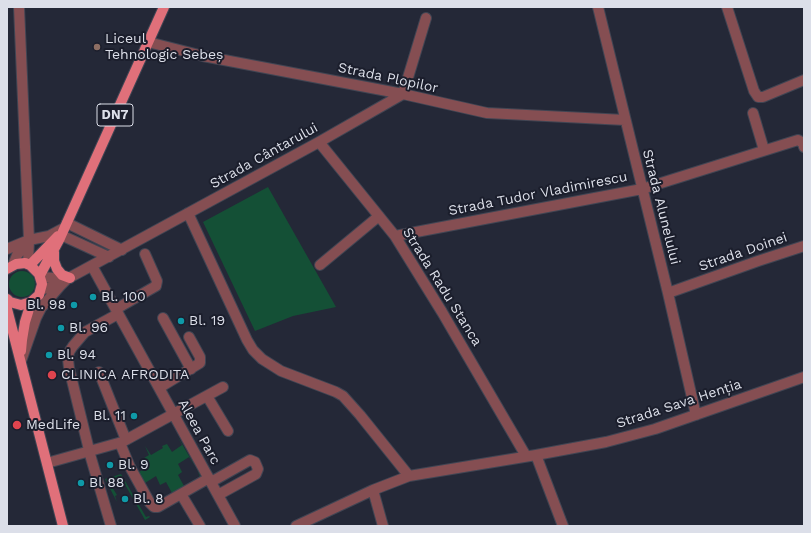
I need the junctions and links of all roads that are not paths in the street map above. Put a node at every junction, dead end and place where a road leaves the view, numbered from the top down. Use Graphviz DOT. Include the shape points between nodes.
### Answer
graph roads {
  1 [pos="19,7"];
  2 [pos="164,7"];
  3 [pos="598,7"];
  4 [pos="727,7"];
  5 [pos="426,18"];
  6 [pos="148,42"];
  7 [pos="804,80"];
  8 [pos="403,94"];
  9 [pos="753,113"];
  10 [pos="625,120"];
  11 [pos="319,142"];
  12 [pos="802,144"];
  13 [pos="764,150"];
  14 [pos="642,188"];
  15 [pos="188,213"];
  16 [pos="379,216"];
  17 [pos="64,229"];
  18 [pos="89,234"];
  19 [pos="395,236"];
  20 [pos="29,240"];
  21 [pos="804,246"];
  22 [pos="7,248"];
  23 [pos="92,250"];
  24 [pos="122,250"];
  25 [pos="54,251"];
  26 [pos="145,254"];
  27 [pos="108,257"];
  28 [pos="29,264"];
  29 [pos="320,265"];
  30 [pos="9,266"];
  31 [pos="92,266"];
  32 [pos="40,276"];
  33 [pos="66,281"];
  34 [pos="42,289"];
  35 [pos="668,293"];
  36 [pos="7,299"];
  37 [pos="31,303"];
  38 [pos="7,309"];
  39 [pos="117,312"];
  40 [pos="164,318"];
  41 [pos="189,337"];
  42 [pos="21,361"];
  43 [pos="191,369"];
  44 [pos="99,372"];
  45 [pos="804,377"];
  46 [pos="159,388"];
  47 [pos="223,388"];
  48 [pos="207,396"];
  49 [pos="174,415"];
  50 [pos="696,415"];
  51 [pos="228,431"];
  52 [pos="123,442"];
  53 [pos="90,452"];
  54 [pos="531,456"];
  55 [pos="47,463"];
  56 [pos="409,476"];
  57 [pos="210,480"];
  58 [pos="374,490"];
  59 [pos="181,494"];
  60 [pos="218,495"];
  61 [pos="63,526"];
  62 [pos="111,526"];
  63 [pos="200,526"];
  64 [pos="235,526"];
  65 [pos="296,526"];
  66 [pos="383,526"];
  67 [pos="563,526"];
  1 -- 20 [label="street"];
  2 -- 6 [label="main road, DN7"];
  3 -- 10 [label="street, Strada Alunelului"];
  4 -- 7 [label="street" via="758,97"];
  5 -- 8 [label="street"];
  6 -- 8 [label="street, Strada Plopilor" via="203,56"];
  6 -- 17 [label="main road, DN7"];
  8 -- 10 [label="street, Strada Plopilor" via="487,113"];
  8 -- 11 [label="street, Strada Cântarului"];
  9 -- 13 [label="street"];
  10 -- 14 [label="street, Strada Alunelului"];
  11 -- 15 [label="street, Strada Cântarului"];
  11 -- 16 [label="street, Strada Radu Stanca"];
  12 -- 13 [label="street, Strada Tudor Vladimirescu" via="798,140"];
  13 -- 14 [label="street, Strada Tudor Vladimirescu"];
  14 -- 19 [label="street, Strada Tudor Vladimirescu"];
  14 -- 35 [label="street, Strada Alunelului"];
  15 -- 24 [label="street, Strada Cântarului"];
  15 -- 56 [label="street" via="253,350 281,371 343,396"];
  16 -- 19 [label="street, Strada Radu Stanca"];
  16 -- 29 [label="street"];
  17 -- 18 [label="street"];
  17 -- 20 [label="street" via="49,236"];
  17 -- 23 [label="street"];
  17 -- 25 [label="main road, DN7"];
  17 -- 28 [label="main road"];
  18 -- 23 [label="street"];
  18 -- 24 [label="street"];
  19 -- 54 [label="street, Strada Radu Stanca"];
  20 -- 22 [label="street"];
  20 -- 28 [label="street"];
  20 -- 30 [label="street"];
  21 -- 35 [label="street, Strada Doinei"];
  23 -- 27 [label="street"];
  24 -- 27 [label="street, Strada Cântarului"];
  25 -- 32 [label="main road, DN7"];
  25 -- 33 [label="main road" via="54,261"];
  26 -- 39 [label="street" via="157,281 156,286"];
  27 -- 31 [label="street, Strada Cântarului"];
  28 -- 30 [label="main road"];
  28 -- 32 [label="main road"];
  31 -- 33 [label="street, Strada Cântarului"];
  31 -- 39 [label="street, Aleea Parc"];
  32 -- 33 [label="street"];
  32 -- 34 [label="main road"];
  33 -- 34 [label="street, Strada Cântarului"];
  33 -- 42 [label="street" via="38,313"];
  34 -- 37 [label="main road"];
  35 -- 50 [label="street, Strada Alunelului"];
  36 -- 37 [label="main road" via="21,305"];
  37 -- 42 [label="main road" via="25,322"];
  38 -- 42 [label="main road"];
  39 -- 46 [label="street, Aleea Parc"];
  39 -- 53 [label="street" via="85,332 69,352 69,368"];
  40 -- 43 [label="street"];
  41 -- 43 [label="street" via="201,361"];
  42 -- 55 [label="main road"];
  43 -- 46 [label="street"];
  44 -- 52 [label="street"];
  45 -- 50 [label="street, Strada Sava Henția"];
  46 -- 49 [label="street, Aleea Parc"];
  47 -- 48 [label="street"];
  48 -- 49 [label="street"];
  48 -- 51 [label="street"];
  49 -- 52 [label="street"];
  49 -- 57 [label="street, Aleea Parc"];
  50 -- 54 [label="street, Strada Sava Henția" via="606,442"];
  52 -- 53 [label="street"];
  52 -- 59 [label="street" via="130,467 152,506 158,507"];
  53 -- 55 [label="street"];
  53 -- 62 [label="street"];
  54 -- 56 [label="street, Strada Sava Henția"];
  54 -- 67 [label="street"];
  55 -- 61 [label="main road"];
  56 -- 58 [label="street, Strada Sava Henția"];
  57 -- 59 [label="street"];
  57 -- 60 [label="street, Aleea Parc"];
  57 -- 60 [label="street" via="250,460 255,462 258,469 256,474"];
  58 -- 65 [label="street, Strada Sava Henția"];
  58 -- 66 [label="street"];
  59 -- 63 [label="street"];
  60 -- 64 [label="street, Aleea Parc"];
}
